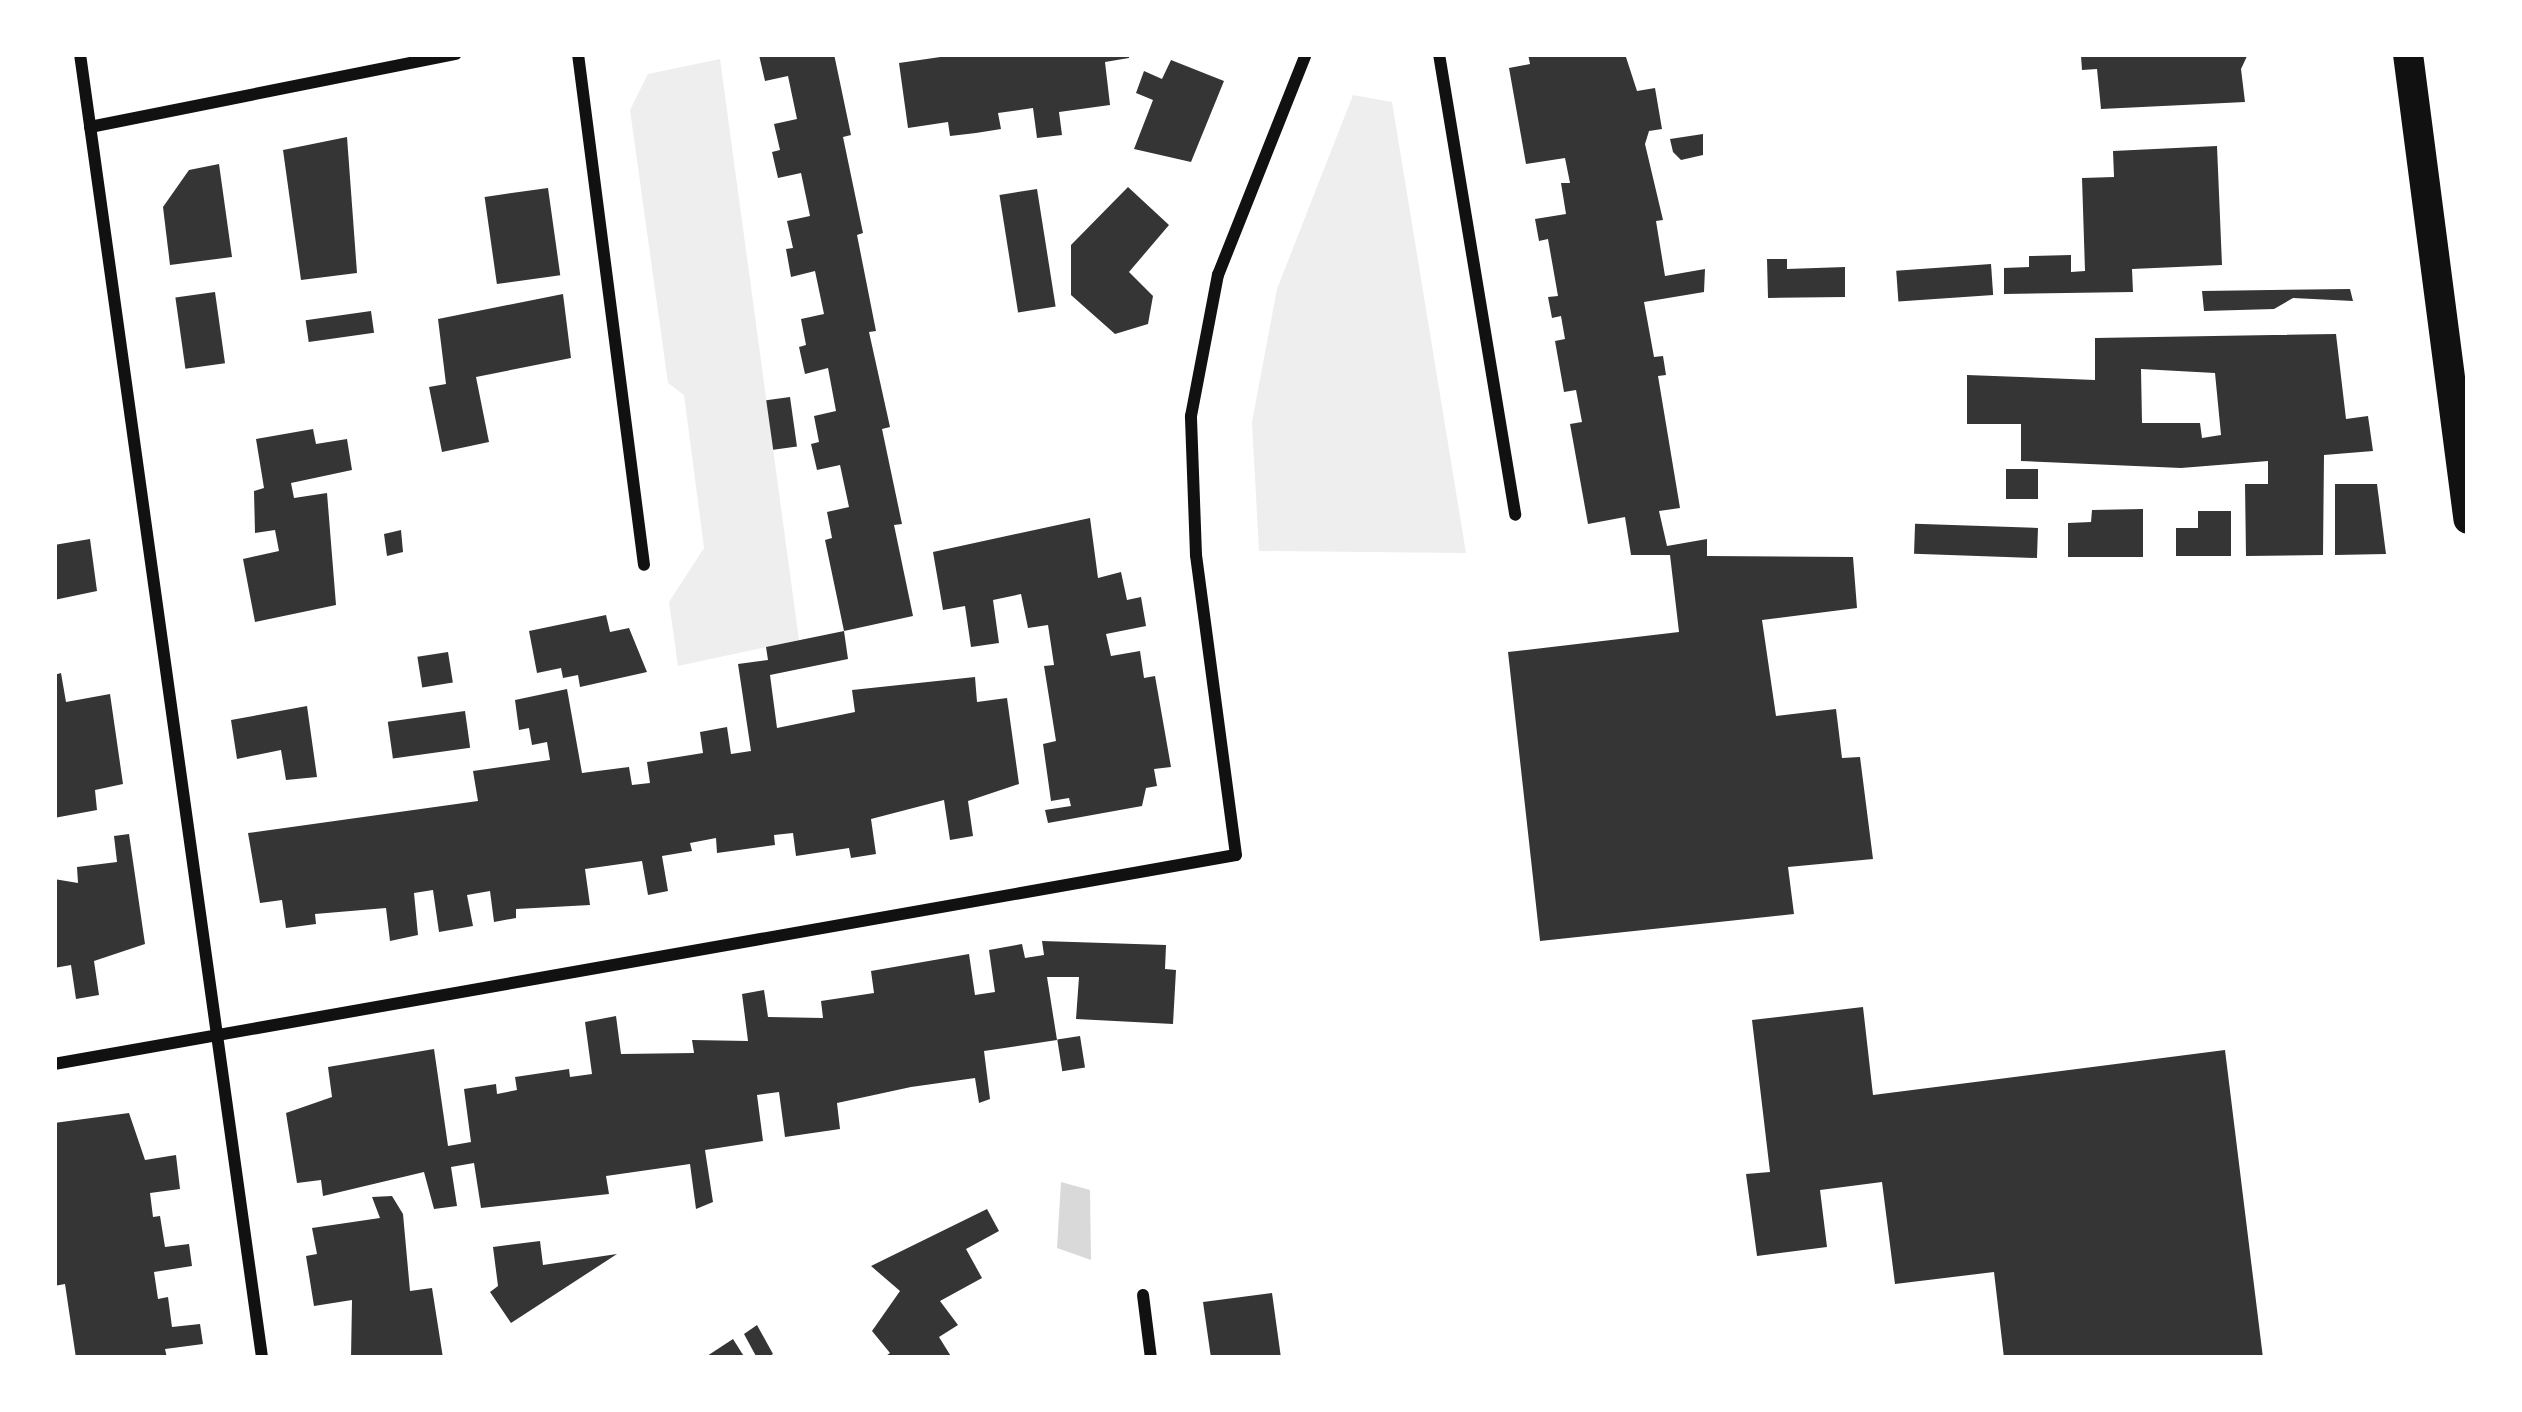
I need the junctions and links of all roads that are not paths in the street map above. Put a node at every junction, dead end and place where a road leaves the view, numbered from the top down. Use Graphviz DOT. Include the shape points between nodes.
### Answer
graph roads {
  1 [pos="80,54"];
  2 [pos="456,54"];
  3 [pos="578,54"];
  4 [pos="1306,54"];
  5 [pos="1439,54"];
  6 [pos="2408,54"];
  7 [pos="90,127"];
  8 [pos="1515,514"];
  9 [pos="2468,520"];
  10 [pos="644,565"];
  11 [pos="218,1036"];
  12 [pos="54,1064"];
  13 [pos="1143,1295"];
  14 [pos="262,1358"];
  15 [pos="1151,1358"];
  1 -- 7 [label="street"];
  2 -- 7 [label="street"];
  3 -- 10 [label="street"];
  4 -- 11 [label="street" via="1217,275 1191,416 1196,555 1236,855"];
  5 -- 8 [label="street"];
  6 -- 9 [label="main road"];
  7 -- 11 [label="street"];
  11 -- 12 [label="street"];
  11 -- 14 [label="street"];
  13 -- 15 [label="street"];
}
